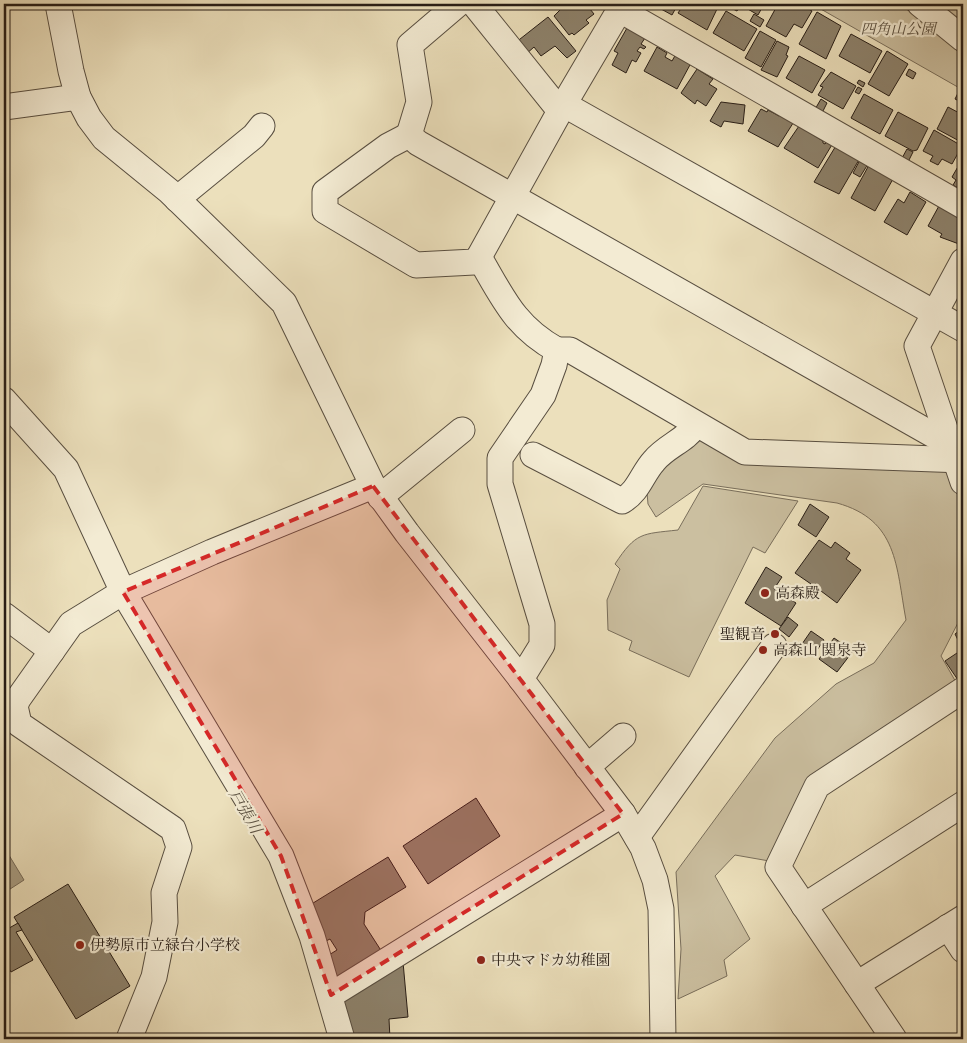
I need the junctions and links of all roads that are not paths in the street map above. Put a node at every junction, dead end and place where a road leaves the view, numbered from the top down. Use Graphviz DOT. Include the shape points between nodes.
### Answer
graph roads {
  1 [pos="58,4"];
  2 [pos="458,4"];
  3 [pos="474,4"];
  4 [pos="920,4"];
  5 [pos="617,7"];
  6 [pos="963,39"];
  7 [pos="78,97"];
  8 [pos="4,107"];
  9 [pos="562,108"];
  10 [pos="262,126"];
  11 [pos="409,135"];
  12 [pos="513,196"];
  13 [pos="177,199"];
  14 [pos="963,206"];
  15 [pos="479,257"];
  16 [pos="963,261"];
  17 [pos="935,312"];
  18 [pos="963,329"];
  19 [pos="557,350"];
  20 [pos="4,400"];
  21 [pos="696,425"];
  22 [pos="462,430"];
  23 [pos="533,455"];
  24 [pos="958,461"];
  25 [pos="377,492"];
  26 [pos="123,592"];
  27 [pos="4,615"];
  28 [pos="774,646"];
  29 [pos="52,651"];
  30 [pos="521,679"];
  31 [pos="963,690"];
  32 [pos="623,736"];
  33 [pos="587,767"];
  34 [pos="963,804"];
  35 [pos="623,814"];
  36 [pos="637,837"];
  37 [pos="804,906"];
  38 [pos="956,922"];
  39 [pos="963,950"];
  40 [pos="857,984"];
  41 [pos="331,995"];
  42 [pos="130,1039"];
  43 [pos="342,1039"];
  44 [pos="663,1039"];
  45 [pos="894,1039"];
  1 -- 7 [label="street"];
  2 -- 11 [label="street" via="410,45 419,102"];
  3 -- 9 [label="street"];
  4 -- 6 [label="street"];
  5 -- 9 [label="street"];
  5 -- 14 [label="street"];
  7 -- 8 [label="street"];
  7 -- 13 [label="street" via="104,138"];
  9 -- 12 [label="street"];
  9 -- 17 [label="street"];
  10 -- 13 [label="street"];
  11 -- 12 [label="street"];
  11 -- 15 [label="street" via="388,146 324,192 324,211 416,265 474,262"];
  12 -- 15 [label="street"];
  12 -- 24 [label="street" via="935,436"];
  13 -- 25 [label="street" via="284,303"];
  15 -- 19 [label="street" via="514,316 536,338"];
  16 -- 17 [label="street"];
  17 -- 18 [label="street"];
  17 -- 24 [label="street" via="918,346"];
  19 -- 21 [label="street" via="570,350"];
  19 -- 30 [label="street" via="543,395 500,458 500,484 542,624 542,645"];
  20 -- 26 [label="street" via="66,468"];
  21 -- 23 [label="street" via="690,434 654,460 632,495 622,501"];
  21 -- 24 [label="street" via="744,452"];
  22 -- 25 [label="street"];
  25 -- 26 [label="street" via="212,552"];
  25 -- 30 [label="street"];
  26 -- 29 [label="street" via="71,624"];
  26 -- 41 [label="street" via="281,856"];
  27 -- 29 [label="street"];
  28 -- 36 [label="street"];
  29 -- 42 [label="street" via="18,699 15,706 19,724 173,829 178,847 164,893 165,922 154,977"];
  30 -- 33 [label="street"];
  31 -- 37 [label="street" via="817,786 778,867"];
  32 -- 33 [label="street"];
  33 -- 35 [label="street"];
  34 -- 37 [label="street"];
  35 -- 36 [label="street"];
  35 -- 41 [label="street"];
  36 -- 44 [label="street" via="655,880 662,909"];
  37 -- 40 [label="street"];
  38 -- 39 [label="street"];
  38 -- 40 [label="street"];
  40 -- 45 [label="street"];
  41 -- 43 [label="street"];
}
